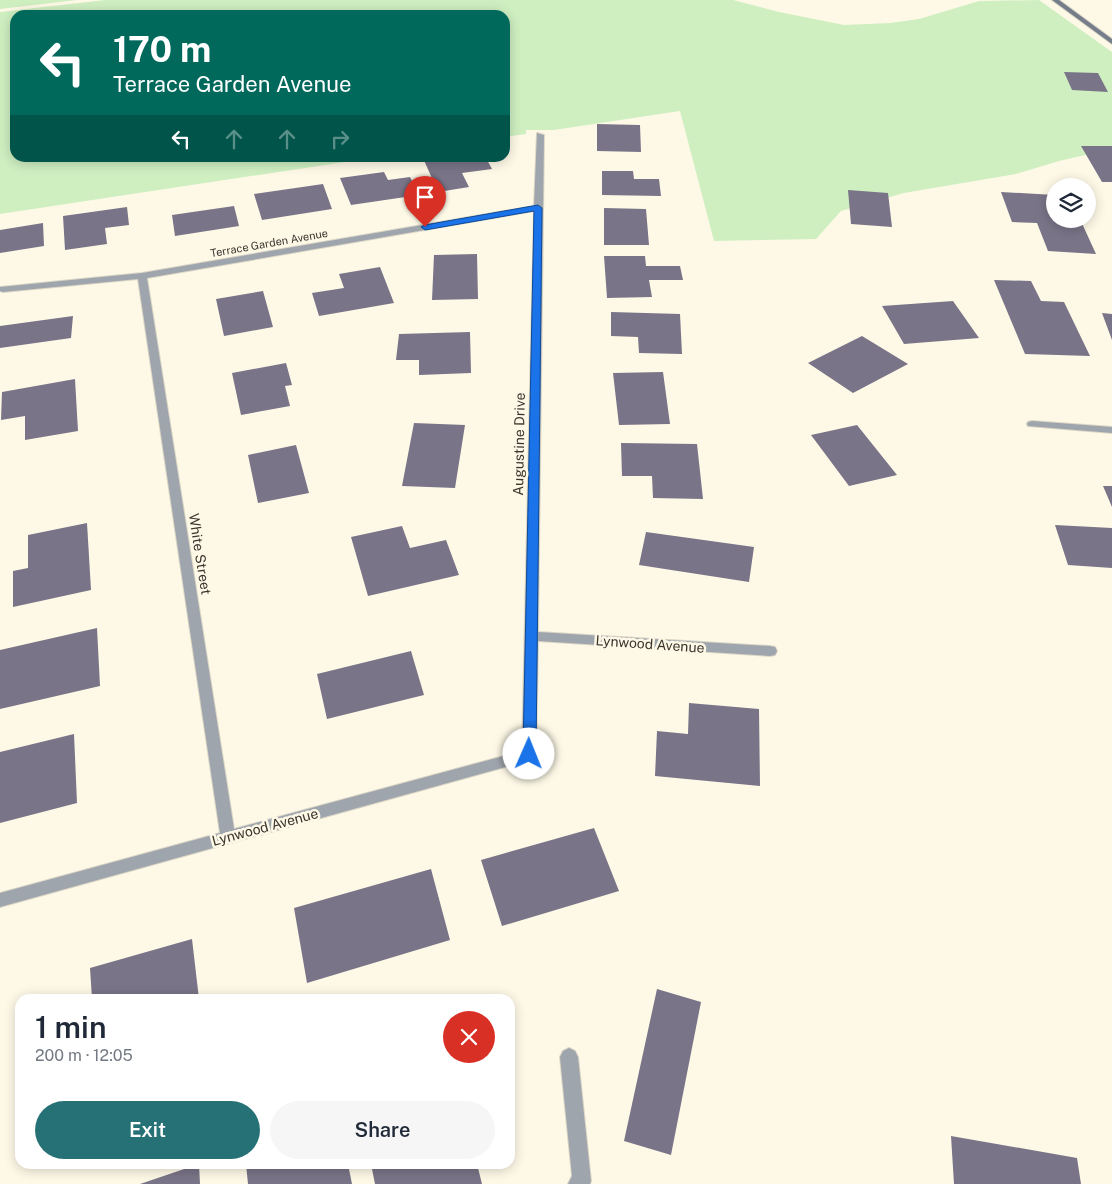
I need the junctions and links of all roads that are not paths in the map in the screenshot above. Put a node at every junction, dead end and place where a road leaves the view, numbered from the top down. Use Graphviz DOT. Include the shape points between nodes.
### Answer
graph roads {
  1 [pos="1055,0"];
  2 [pos="1112,42"];
  3 [pos="540,135"];
  4 [pos="538,208"];
  5 [pos="142,276"];
  6 [pos="3,289"];
  7 [pos="1032,424"];
  8 [pos="1112,430"];
  9 [pos="531,636"];
  10 [pos="770,651"];
  11 [pos="529,754"];
  12 [pos="228,837"];
  13 [pos="0,900"];
  14 [pos="569,1057"];
  15 [pos="577,1184"];
  1 -- 2 [label="street"];
  3 -- 4 [label="street, Augustine Drive"];
  4 -- 5 [label="street, Terrace Garden Avenue"];
  4 -- 9 [label="street, Augustine Drive"];
  5 -- 6 [label="street, Terrace Garden Avenue"];
  5 -- 12 [label="street, White Street"];
  7 -- 8 [label="street"];
  9 -- 10 [label="street, Lynwood Avenue"];
  9 -- 11 [label="street, Augustine Drive"];
  11 -- 12 [label="street, Lynwood Avenue"];
  12 -- 13 [label="street, Lynwood Avenue"];
  14 -- 15 [label="street" via="582,1181"];
}
